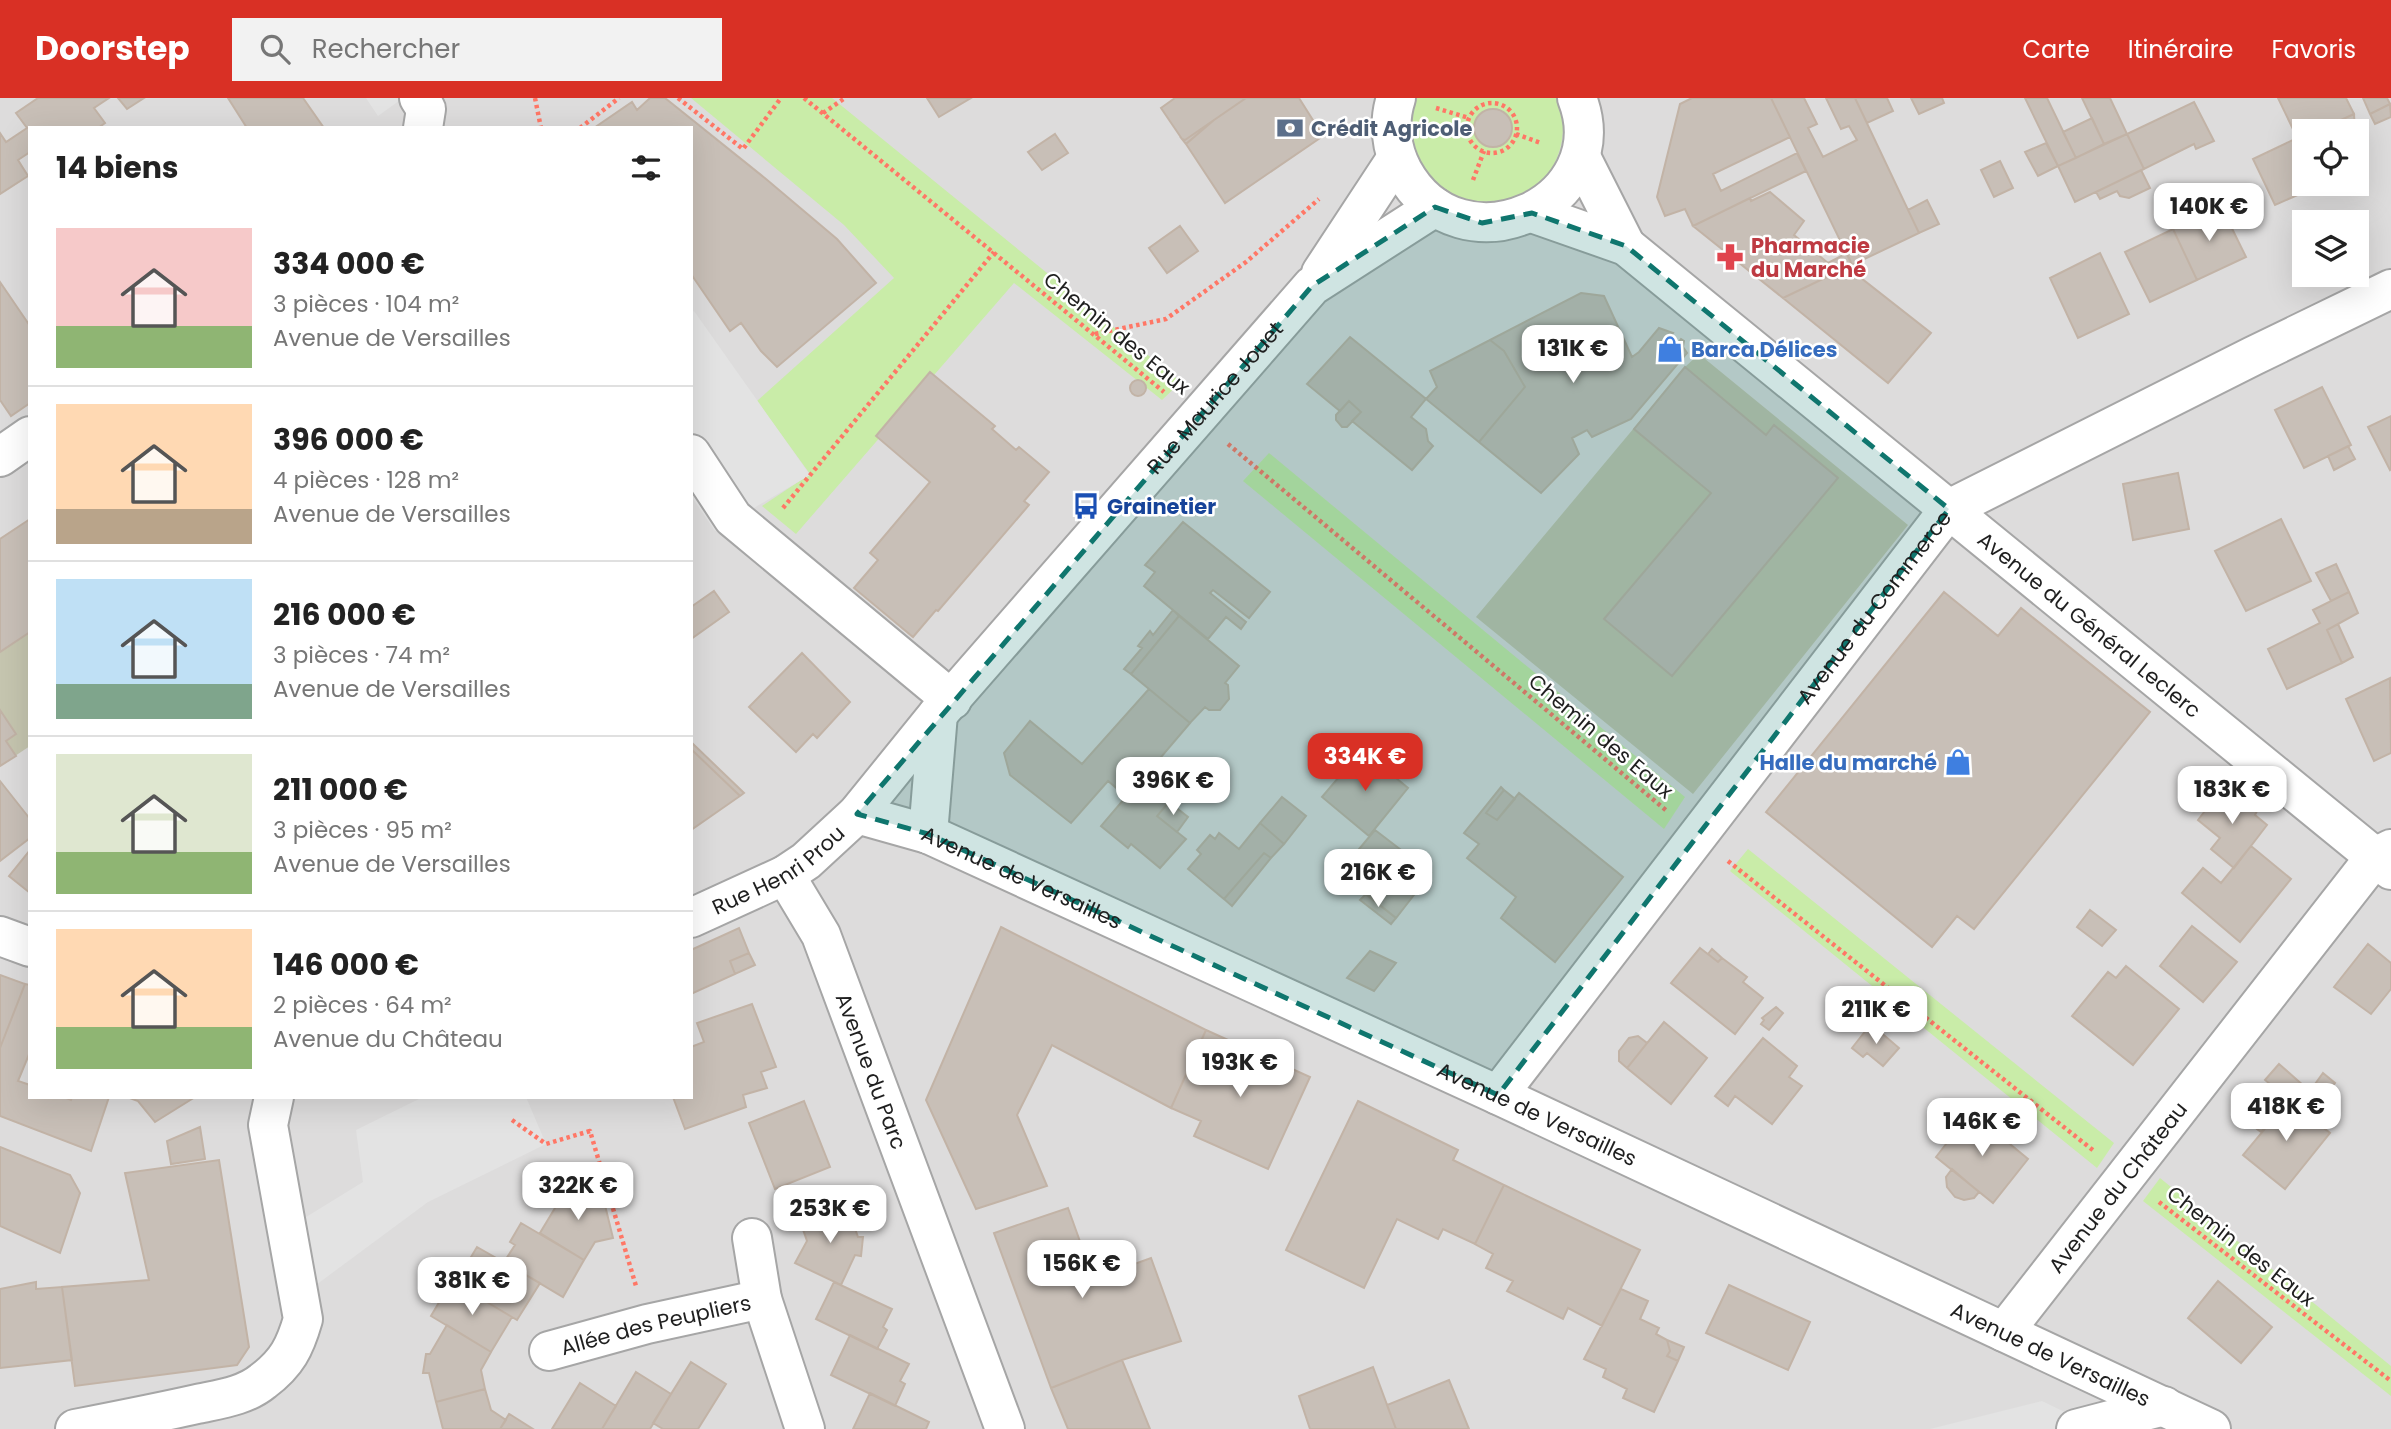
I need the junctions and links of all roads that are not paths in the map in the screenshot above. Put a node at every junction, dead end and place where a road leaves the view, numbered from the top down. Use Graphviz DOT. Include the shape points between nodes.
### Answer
graph roads {
  1 [pos="419,98"];
  2 [pos="1411,102"];
  3 [pos="1588,102"];
  4 [pos="424,126"];
  5 [pos="1581,157"];
  6 [pos="1396,159"];
  7 [pos="1435,207"];
  8 [pos="1532,213"];
  9 [pos="1626,246"];
  10 [pos="1312,286"];
  11 [pos="2391,289"];
  12 [pos="28,437"];
  13 [pos="0,457"];
  14 [pos="693,457"];
  15 [pos="1949,509"];
  16 [pos="945,707"];
  17 [pos="858,814"];
  18 [pos="928,834"];
  19 [pos="2386,859"];
  20 [pos="785,875"];
  21 [pos="693,917"];
  22 [pos="0,936"];
  23 [pos="28,946"];
  24 [pos="1498,1095"];
  25 [pos="274,1099"];
  26 [pos="752,1238"];
  27 [pos="762,1299"];
  28 [pos="2004,1332"];
  29 [pos="549,1351"];
  30 [pos="2164,1406"];
  31 [pos="75,1429"];
  32 [pos="805,1429"];
  33 [pos="1006,1429"];
  34 [pos="2076,1429"];
  35 [pos="2211,1429"];
  1 -- 4 [label="street" via="426,109"];
  2 -- 6 [label="street" via="1393,107"];
  3 -- 5 [label="street"];
  5 -- 8 [label="street" via="1552,199"];
  5 -- 9 [label="street"];
  6 -- 7 [label="street" via="1412,186"];
  6 -- 10 [label="street"];
  7 -- 8 [label="street" via="1457,219 1482,223"];
  7 -- 10 [label="street, Rue Maurice Jouet"];
  8 -- 9 [label="street"];
  9 -- 15 [label="street, Avenue du Général Leclerc"];
  10 -- 16 [label="street, Rue Maurice Jouet"];
  11 -- 15 [label="street, Avenue du Commerce"];
  12 -- 13 [label="street"];
  14 -- 16 [label="street" via="733,518"];
  15 -- 19 [label="street, Avenue du Général Leclerc"];
  15 -- 24 [label="street, Avenue du Commerce"];
  16 -- 17 [label="street, Rue Maurice Jouet"];
  16 -- 18 [label="street"];
  17 -- 18 [label="street, Avenue de Versailles"];
  17 -- 20 [label="street, Rue Henri Prou"];
  18 -- 24 [label="street, Avenue de Versailles"];
  19 -- 28 [label="street, Avenue du Château" via="2125,1176"];
  20 -- 21 [label="street, Rue Henri Prou"];
  20 -- 33 [label="street, Avenue du Parc" via="821,935"];
  22 -- 23 [label="street"];
  24 -- 28 [label="street, Avenue de Versailles"];
  25 -- 31 [label="street" via="268,1125 303,1319 295,1347 279,1367 245,1392"];
  26 -- 27 [label="street"];
  27 -- 29 [label="street, Allée des Peupliers"];
  27 -- 32 [label="street"];
  28 -- 30 [label="street, Avenue de Versailles"];
  30 -- 34 [label="street"];
  30 -- 35 [label="street, Avenue de Versailles"];
}
